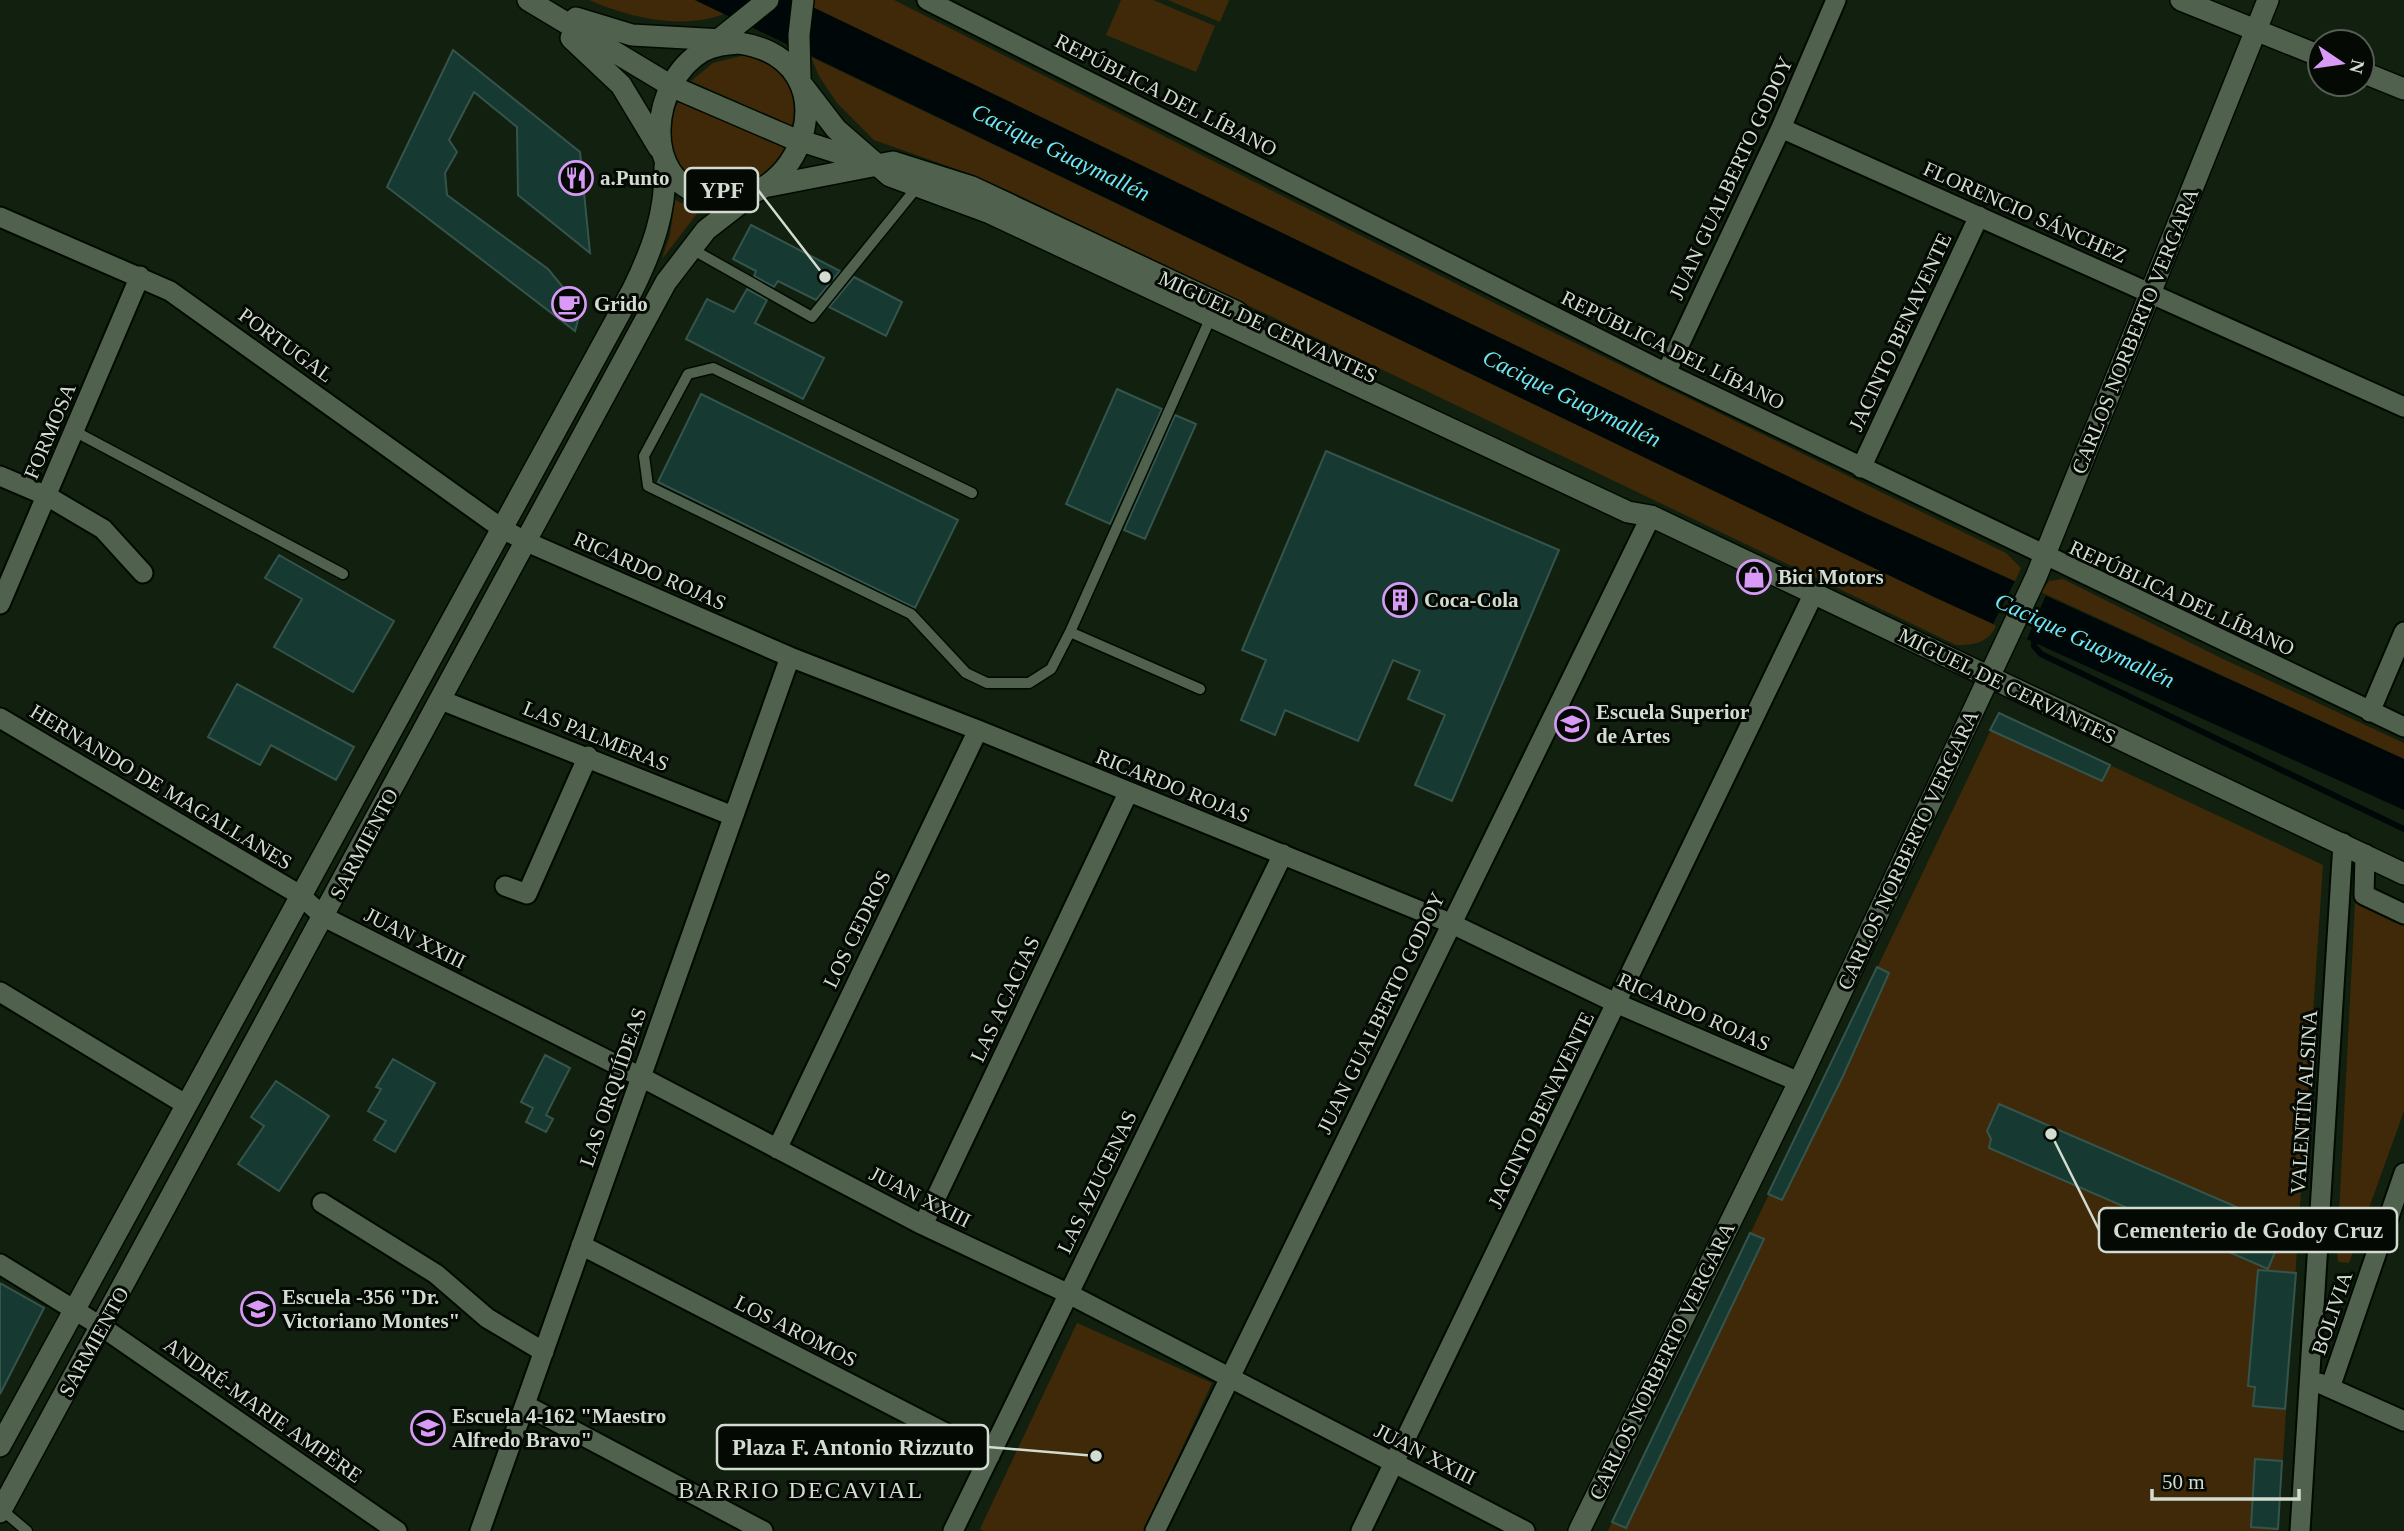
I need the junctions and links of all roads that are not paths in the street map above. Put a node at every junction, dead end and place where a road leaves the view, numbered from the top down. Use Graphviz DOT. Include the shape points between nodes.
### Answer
graph roads {
  1 [pos="528,0"];
  2 [pos="768,0"];
  3 [pos="927,0"];
  4 [pos="1836,0"];
  5 [pos="2181,0"];
  6 [pos="2268,0"];
  7 [pos="803,1"];
  8 [pos="554,15"];
  9 [pos="2256,30"];
  10 [pos="723,37"];
  11 [pos="2306,50"];
  12 [pos="2376,78"];
  13 [pos="802,82"];
  14 [pos="673,87"];
  15 [pos="2404,89"];
  16 [pos="1781,128"];
  17 [pos="800,141"];
  18 [pos="662,157"];
  19 [pos="876,165"];
  20 [pos="918,186"];
  21 [pos="760,190"];
  22 [pos="1979,216"];
  23 [pos="0,217"];
  24 [pos="690,248"];
  25 [pos="140,276"];
  26 [pos="2151,293"];
  27 [pos="1212,316"];
  28 [pos="1667,373"];
  29 [pos="2404,407"];
  30 [pos="74,431"];
  31 [pos="1861,468"];
  32 [pos="0,476"];
  33 [pos="972,493"];
  34 [pos="47,496"];
  35 [pos="1651,516"];
  36 [pos="501,528"];
  37 [pos="527,542"];
  38 [pos="2044,557"];
  39 [pos="143,573"];
  40 [pos="344,574"];
  41 [pos="1814,593"];
  42 [pos="0,604"];
  43 [pos="1070,632"];
  44 [pos="2404,632"];
  45 [pos="790,657"];
  46 [pos="1989,677"];
  47 [pos="1200,689"];
  48 [pos="441,700"];
  49 [pos="2370,712"];
  50 [pos="0,718"];
  51 [pos="2404,727"];
  52 [pos="978,730"];
  53 [pos="588,757"];
  54 [pos="1128,793"];
  55 [pos="733,816"];
  56 [pos="2343,844"];
  57 [pos="1283,854"];
  58 [pos="2365,854"];
  59 [pos="2404,874"];
  60 [pos="505,886"];
  61 [pos="300,895"];
  62 [pos="2404,914"];
  63 [pos="324,917"];
  64 [pos="1450,923"];
  65 [pos="0,992"];
  66 [pos="1618,1004"];
  67 [pos="641,1077"];
  68 [pos="1799,1082"];
  69 [pos="185,1104"];
  70 [pos="777,1149"];
  71 [pos="2404,1173"];
  72 [pos="322,1203"];
  73 [pos="923,1225"];
  74 [pos="581,1245"];
  75 [pos="0,1264"];
  76 [pos="1067,1293"];
  77 [pos="74,1310"];
  78 [pos="102,1327"];
  79 [pos="544,1352"];
  80 [pos="2309,1378"];
  81 [pos="1231,1379"];
  82 [pos="2330,1388"];
  83 [pos="525,1405"];
  84 [pos="2404,1421"];
  85 [pos="0,1446"];
  86 [pos="990,1456"];
  87 [pos="1394,1464"];
  88 [pos="1,1511"];
  89 [pos="27,1531"];
  90 [pos="397,1531"];
  91 [pos="480,1531"];
  92 [pos="763,1531"];
  93 [pos="953,1531"];
  94 [pos="1155,1531"];
  95 [pos="1361,1531"];
  96 [pos="1525,1531"];
  97 [pos="1579,1531"];
  98 [pos="2300,1531"];
  1 -- 8 [label="main road, MIGUEL DE CERVANTES"];
  2 -- 10 [label="main road, SARMIENTO"];
  3 -- 28 [label="street, REPÚBLICA DEL LÍBANO"];
  4 -- 16 [label="street, JUAN GUALBERTO GODOY"];
  5 -- 9 [label="main road"];
  6 -- 9 [label="main road, CARLOS NORBERTO VERGARA"];
  7 -- 13 [label="main road"];
  8 -- 10 [label="main road, MIGUEL DE CERVANTES" via="568,15 632,36"];
  8 -- 14 [label="main road, MIGUEL DE CERVANTES"];
  8 -- 18 [label="main road, MIGUEL DE CERVANTES" via="559,28 621,85"];
  9 -- 11 [label="main road"];
  9 -- 26 [label="main road, CARLOS NORBERTO VERGARA"];
  10 -- 13 [label="main road, MIGUEL DE CERVANTES" via="777,55"];
  10 -- 14 [label="main road, SARMIENTO" via="690,62"];
  12 -- 15 [label="main road"];
  13 -- 17 [label="main road" via="805,111"];
  13 -- 19 [label="main road, MIGUEL DE CERVANTES" via="836,129"];
  14 -- 17 [label="main road, MIGUEL DE CERVANTES"];
  14 -- 18 [label="main road, SARMIENTO" via="662,116"];
  16 -- 22 [label="street, FLORENCIO SÁNCHEZ"];
  16 -- 28 [label="street, JUAN GUALBERTO GODOY"];
  17 -- 19 [label="main road, MIGUEL DE CERVANTES"];
  17 -- 21 [label="main road" via="792,158"];
  18 -- 21 [label="main road" via="686,186 707,196 732,199"];
  18 -- 36 [label="main road, SARMIENTO" via="665,200 653,247"];
  19 -- 20 [label="main road, MIGUEL DE CERVANTES" via="890,176"];
  19 -- 21 [label="main road, MIGUEL DE CERVANTES"];
  19 -- 35 [label="main road, MIGUEL DE CERVANTES" via="893,162 988,194 1634,500"];
  20 -- 24 [label="lane" via="812,317"];
  20 -- 27 [label="main road, MIGUEL DE CERVANTES" via="990,213"];
  21 -- 24 [label="main road, SARMIENTO" via="722,214"];
  22 -- 26 [label="street, FLORENCIO SÁNCHEZ"];
  22 -- 31 [label="street, JACINTO BENAVENTE"];
  23 -- 25 [label="street, PORTUGAL"];
  24 -- 37 [label="main road, SARMIENTO" via="666,282"];
  25 -- 30 [label="street, FORMOSA"];
  25 -- 36 [label="street, PORTUGAL" via="170,290"];
  26 -- 29 [label="street, FLORENCIO SÁNCHEZ"];
  26 -- 38 [label="main road, CARLOS NORBERTO VERGARA"];
  27 -- 35 [label="main road, MIGUEL DE CERVANTES" via="1628,512"];
  27 -- 43 [label="lane"];
  28 -- 31 [label="street, REPÚBLICA DEL LÍBANO"];
  30 -- 34 [label="street, FORMOSA"];
  30 -- 40 [label="lane"];
  31 -- 38 [label="street, REPÚBLICA DEL LÍBANO"];
  32 -- 34 [label="street"];
  33 -- 43 [label="lane" via="713,368 688,374 643,456 648,486 911,614 966,673 987,683 1029,684 1051,669"];
  34 -- 39 [label="street" via="103,529"];
  34 -- 42 [label="street, FORMOSA"];
  35 -- 41 [label="main road, MIGUEL DE CERVANTES"];
  35 -- 64 [label="street, JUAN GUALBERTO GODOY"];
  36 -- 37 [label="street, PORTUGAL"];
  36 -- 61 [label="main road, SARMIENTO"];
  37 -- 45 [label="street, RICARDO ROJAS"];
  37 -- 48 [label="main road, SARMIENTO"];
  38 -- 46 [label="main road, CARLOS NORBERTO VERGARA"];
  38 -- 49 [label="street, REPÚBLICA DEL LÍBANO"];
  41 -- 46 [label="main road, MIGUEL DE CERVANTES"];
  41 -- 66 [label="street, JACINTO BENAVENTE"];
  43 -- 47 [label="lane"];
  44 -- 49 [label="street"];
  45 -- 52 [label="street, RICARDO ROJAS"];
  45 -- 55 [label="street, LAS ORQUÍDEAS"];
  46 -- 56 [label="main road, MIGUEL DE CERVANTES"];
  46 -- 68 [label="main road, CARLOS NORBERTO VERGARA"];
  48 -- 53 [label="street, LAS PALMERAS"];
  48 -- 63 [label="main road, SARMIENTO"];
  49 -- 51 [label="street, REPÚBLICA DEL LÍBANO"];
  50 -- 61 [label="street, HERNANDO DE MAGALLANES"];
  52 -- 54 [label="street, RICARDO ROJAS"];
  52 -- 70 [label="street, LOS CEDROS"];
  53 -- 55 [label="street, LAS PALMERAS"];
  53 -- 60 [label="street" via="527,894"];
  54 -- 57 [label="street, RICARDO ROJAS"];
  54 -- 73 [label="street, LAS ACACIAS"];
  55 -- 67 [label="street, LAS ORQUÍDEAS"];
  56 -- 58 [label="main road, MIGUEL DE CERVANTES"];
  56 -- 80 [label="street, VALENTÍN ALSINA"];
  57 -- 64 [label="street, RICARDO ROJAS"];
  57 -- 76 [label="street, LAS AZUCENAS"];
  58 -- 59 [label="main road, MIGUEL DE CERVANTES"];
  58 -- 62 [label="street" via="2364,895"];
  61 -- 63 [label="street, JUAN XXIII"];
  61 -- 69 [label="main road, SARMIENTO"];
  63 -- 67 [label="street, JUAN XXIII"];
  63 -- 78 [label="main road, SARMIENTO"];
  64 -- 66 [label="street, RICARDO ROJAS"];
  64 -- 81 [label="street, JUAN GUALBERTO GODOY"];
  65 -- 69 [label="street"];
  66 -- 68 [label="street, RICARDO ROJAS"];
  66 -- 87 [label="street, JACINTO BENAVENTE"];
  67 -- 70 [label="street, JUAN XXIII"];
  67 -- 74 [label="street, LAS ORQUÍDEAS"];
  68 -- 97 [label="main road, CARLOS NORBERTO VERGARA"];
  69 -- 77 [label="main road, SARMIENTO"];
  70 -- 73 [label="street, JUAN XXIII"];
  71 -- 82 [label="street, BOLIVIA"];
  72 -- 79 [label="street" via="436,1274 486,1318"];
  73 -- 76 [label="street, JUAN XXIII"];
  74 -- 79 [label="street, LAS ORQUÍDEAS"];
  74 -- 86 [label="street, LOS AROMOS"];
  75 -- 77 [label="street, ANDRÉ-MARIE AMPÈRE"];
  76 -- 81 [label="street, JUAN XXIII"];
  76 -- 86 [label="street, LAS AZUCENAS"];
  77 -- 78 [label="street, ANDRÉ-MARIE AMPÈRE"];
  77 -- 85 [label="main road, SARMIENTO"];
  78 -- 88 [label="main road, SARMIENTO"];
  78 -- 90 [label="street, ANDRÉ-MARIE AMPÈRE"];
  79 -- 83 [label="street, LAS ORQUÍDEAS"];
  80 -- 82 [label="street"];
  80 -- 98 [label="street, VALENTÍN ALSINA"];
  81 -- 87 [label="street, JUAN XXIII"];
  81 -- 94 [label="street, JUAN GUALBERTO GODOY"];
  82 -- 84 [label="street"];
  83 -- 91 [label="street, LAS ORQUÍDEAS"];
  83 -- 92 [label="street"];
  86 -- 93 [label="street, LAS AZUCENAS"];
  87 -- 95 [label="street, JACINTO BENAVENTE"];
  87 -- 96 [label="street, JUAN XXIII"];
  88 -- 89 [label="lane"];
}
